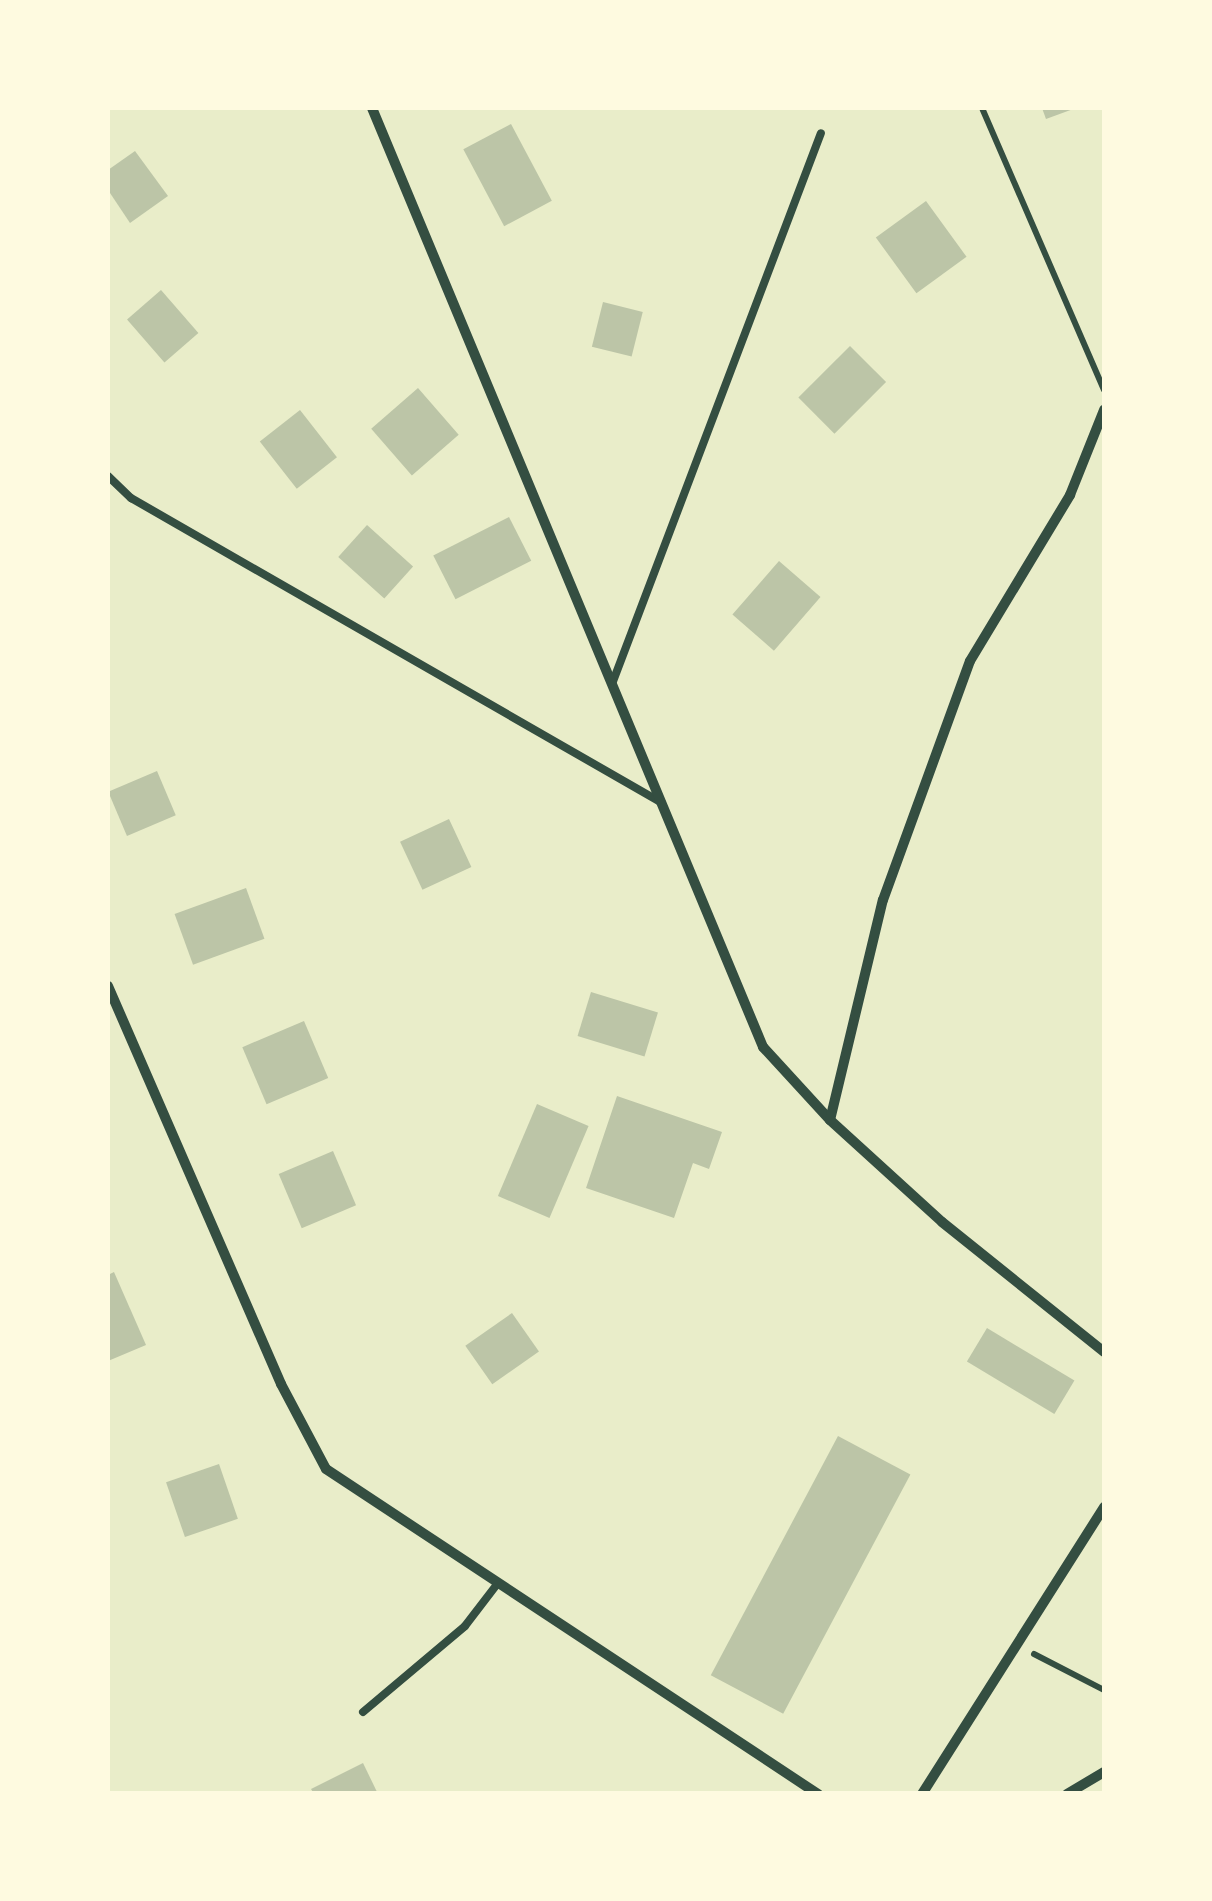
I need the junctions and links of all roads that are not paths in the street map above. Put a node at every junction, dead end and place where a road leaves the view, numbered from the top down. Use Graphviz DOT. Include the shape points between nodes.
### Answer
graph roads {
  1 [pos="372,108"];
  2 [pos="820,133"];
  3 [pos="1104,410"];
  4 [pos="108,476"];
  5 [pos="612,684"];
  6 [pos="662,803"];
  7 [pos="108,986"];
  8 [pos="830,1120"];
  9 [pos="1104,1352"];
  10 [pos="1104,1507"];
  11 [pos="498,1582"];
  12 [pos="363,1712"];
  13 [pos="1104,1772"];
  14 [pos="818,1794"];
  15 [pos="922,1794"];
  16 [pos="1067,1794"];
  1 -- 5 [label="street"];
  2 -- 5 [label="lane"];
  3 -- 8 [label="street" via="1070,495 970,661 882,900"];
  4 -- 6 [label="lane" via="131,498"];
  5 -- 6 [label="street"];
  6 -- 8 [label="street" via="763,1047"];
  7 -- 11 [label="street" via="326,1470"];
  8 -- 9 [label="street" via="942,1222"];
  10 -- 15 [label="street"];
  11 -- 12 [label="lane" via="465,1626"];
  11 -- 14 [label="street"];
  13 -- 16 [label="street"];
}
